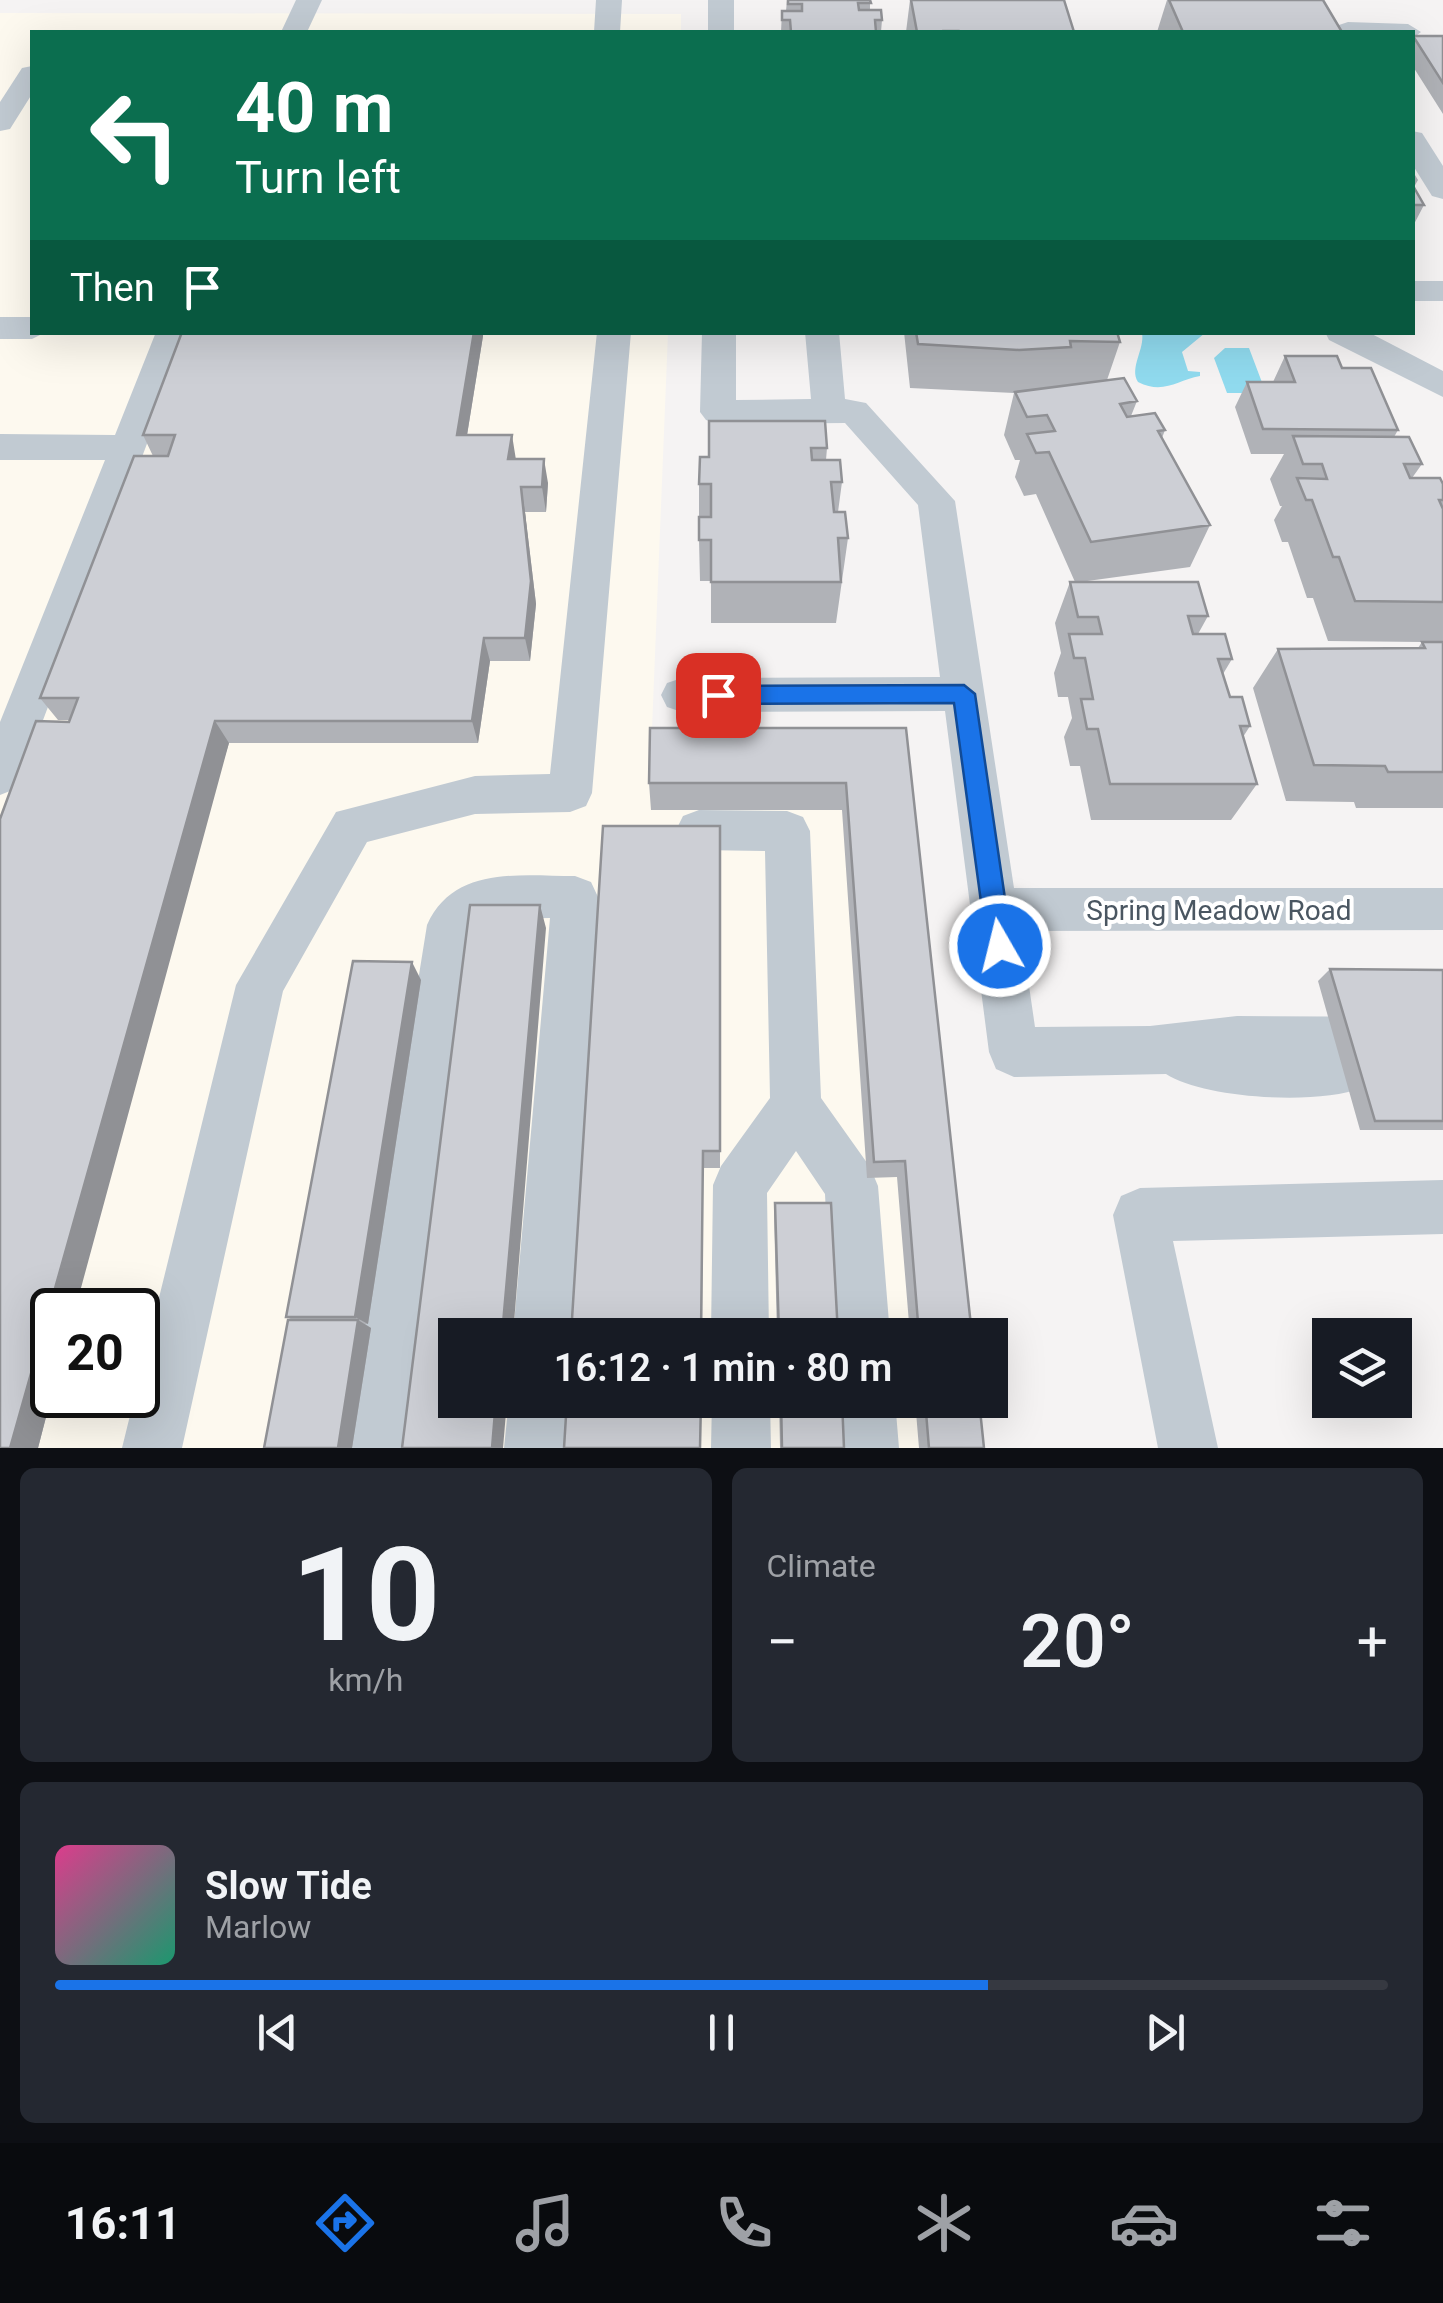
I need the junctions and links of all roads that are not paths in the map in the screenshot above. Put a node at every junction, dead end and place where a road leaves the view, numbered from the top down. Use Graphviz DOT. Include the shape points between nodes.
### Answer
graph roads {
  1 [pos="309,0"];
  2 [pos="609,0"];
  3 [pos="721,0"];
  4 [pos="295,30"];
  5 [pos="608,30"];
  6 [pos="722,30"];
  7 [pos="30,77"];
  8 [pos="0,123"];
  9 [pos="1415,145"];
  10 [pos="1443,190"];
  11 [pos="1415,291"];
  12 [pos="1443,292"];
  13 [pos="0,328"];
  14 [pos="30,328"];
  15 [pos="173,335"];
  16 [pos="614,335"];
  17 [pos="719,335"];
  18 [pos="822,335"];
  19 [pos="1347,335"];
  20 [pos="1443,385"];
  21 [pos="829,412"];
  22 [pos="0,447"];
  23 [pos="128,448"];
  24 [pos="964,694"];
  25 [pos="682,695"];
  26 [pos="14,706"];
  27 [pos="0,776"];
  28 [pos="699,830"];
  29 [pos="995,910"];
  30 [pos="1443,910"];
  31 [pos="1443,1041"];
  32 [pos="1150,1051"];
  33 [pos="1343,1070"];
  34 [pos="796,1106"];
  35 [pos="1443,1207"];
  36 [pos="543,1318"];
  37 [pos="740,1318"];
  38 [pos="861,1318"];
  39 [pos="536,1418"];
  40 [pos="740,1418"];
  41 [pos="867,1418"];
  42 [pos="152,1448"];
  43 [pos="373,1448"];
  44 [pos="534,1448"];
  45 [pos="741,1448"];
  46 [pos="869,1448"];
  47 [pos="1188,1448"];
  1 -- 4 [label="street"];
  2 -- 5 [label="street"];
  3 -- 6 [label="street"];
  7 -- 8 [label="street"];
  9 -- 10 [label="street"];
  11 -- 12 [label="street"];
  13 -- 14 [label="street"];
  15 -- 23 [label="street"];
  16 -- 42 [label="street" via="570,793 475,794 352,826 260,985"];
  17 -- 21 [label="street" via="718,412"];
  18 -- 21 [label="street"];
  19 -- 20 [label="street"];
  21 -- 24 [label="street" via="854,411 936,500"];
  22 -- 23 [label="street"];
  23 -- 26 [label="street"];
  24 -- 25 [label="street"];
  24 -- 29 [label="street"];
  26 -- 27 [label="street"];
  28 -- 34 [label="street" via="788,831"];
  29 -- 30 [label="street, Spring Meadow Road"];
  29 -- 32 [label="street" via="1014,1052"];
  31 -- 32 [label="street" via="1237,1040"];
  32 -- 33 [label="street" via="1242,1070"];
  34 -- 37 [label="street" via="740,1186"];
  34 -- 38 [label="street" via="851,1186"];
  35 -- 47 [label="street" via="1140,1215"];
  36 -- 43 [label="street" via="574,897 484,898 451,926"];
  39 -- 44 [label="street"];
  40 -- 45 [label="street"];
  41 -- 46 [label="street"];
}
